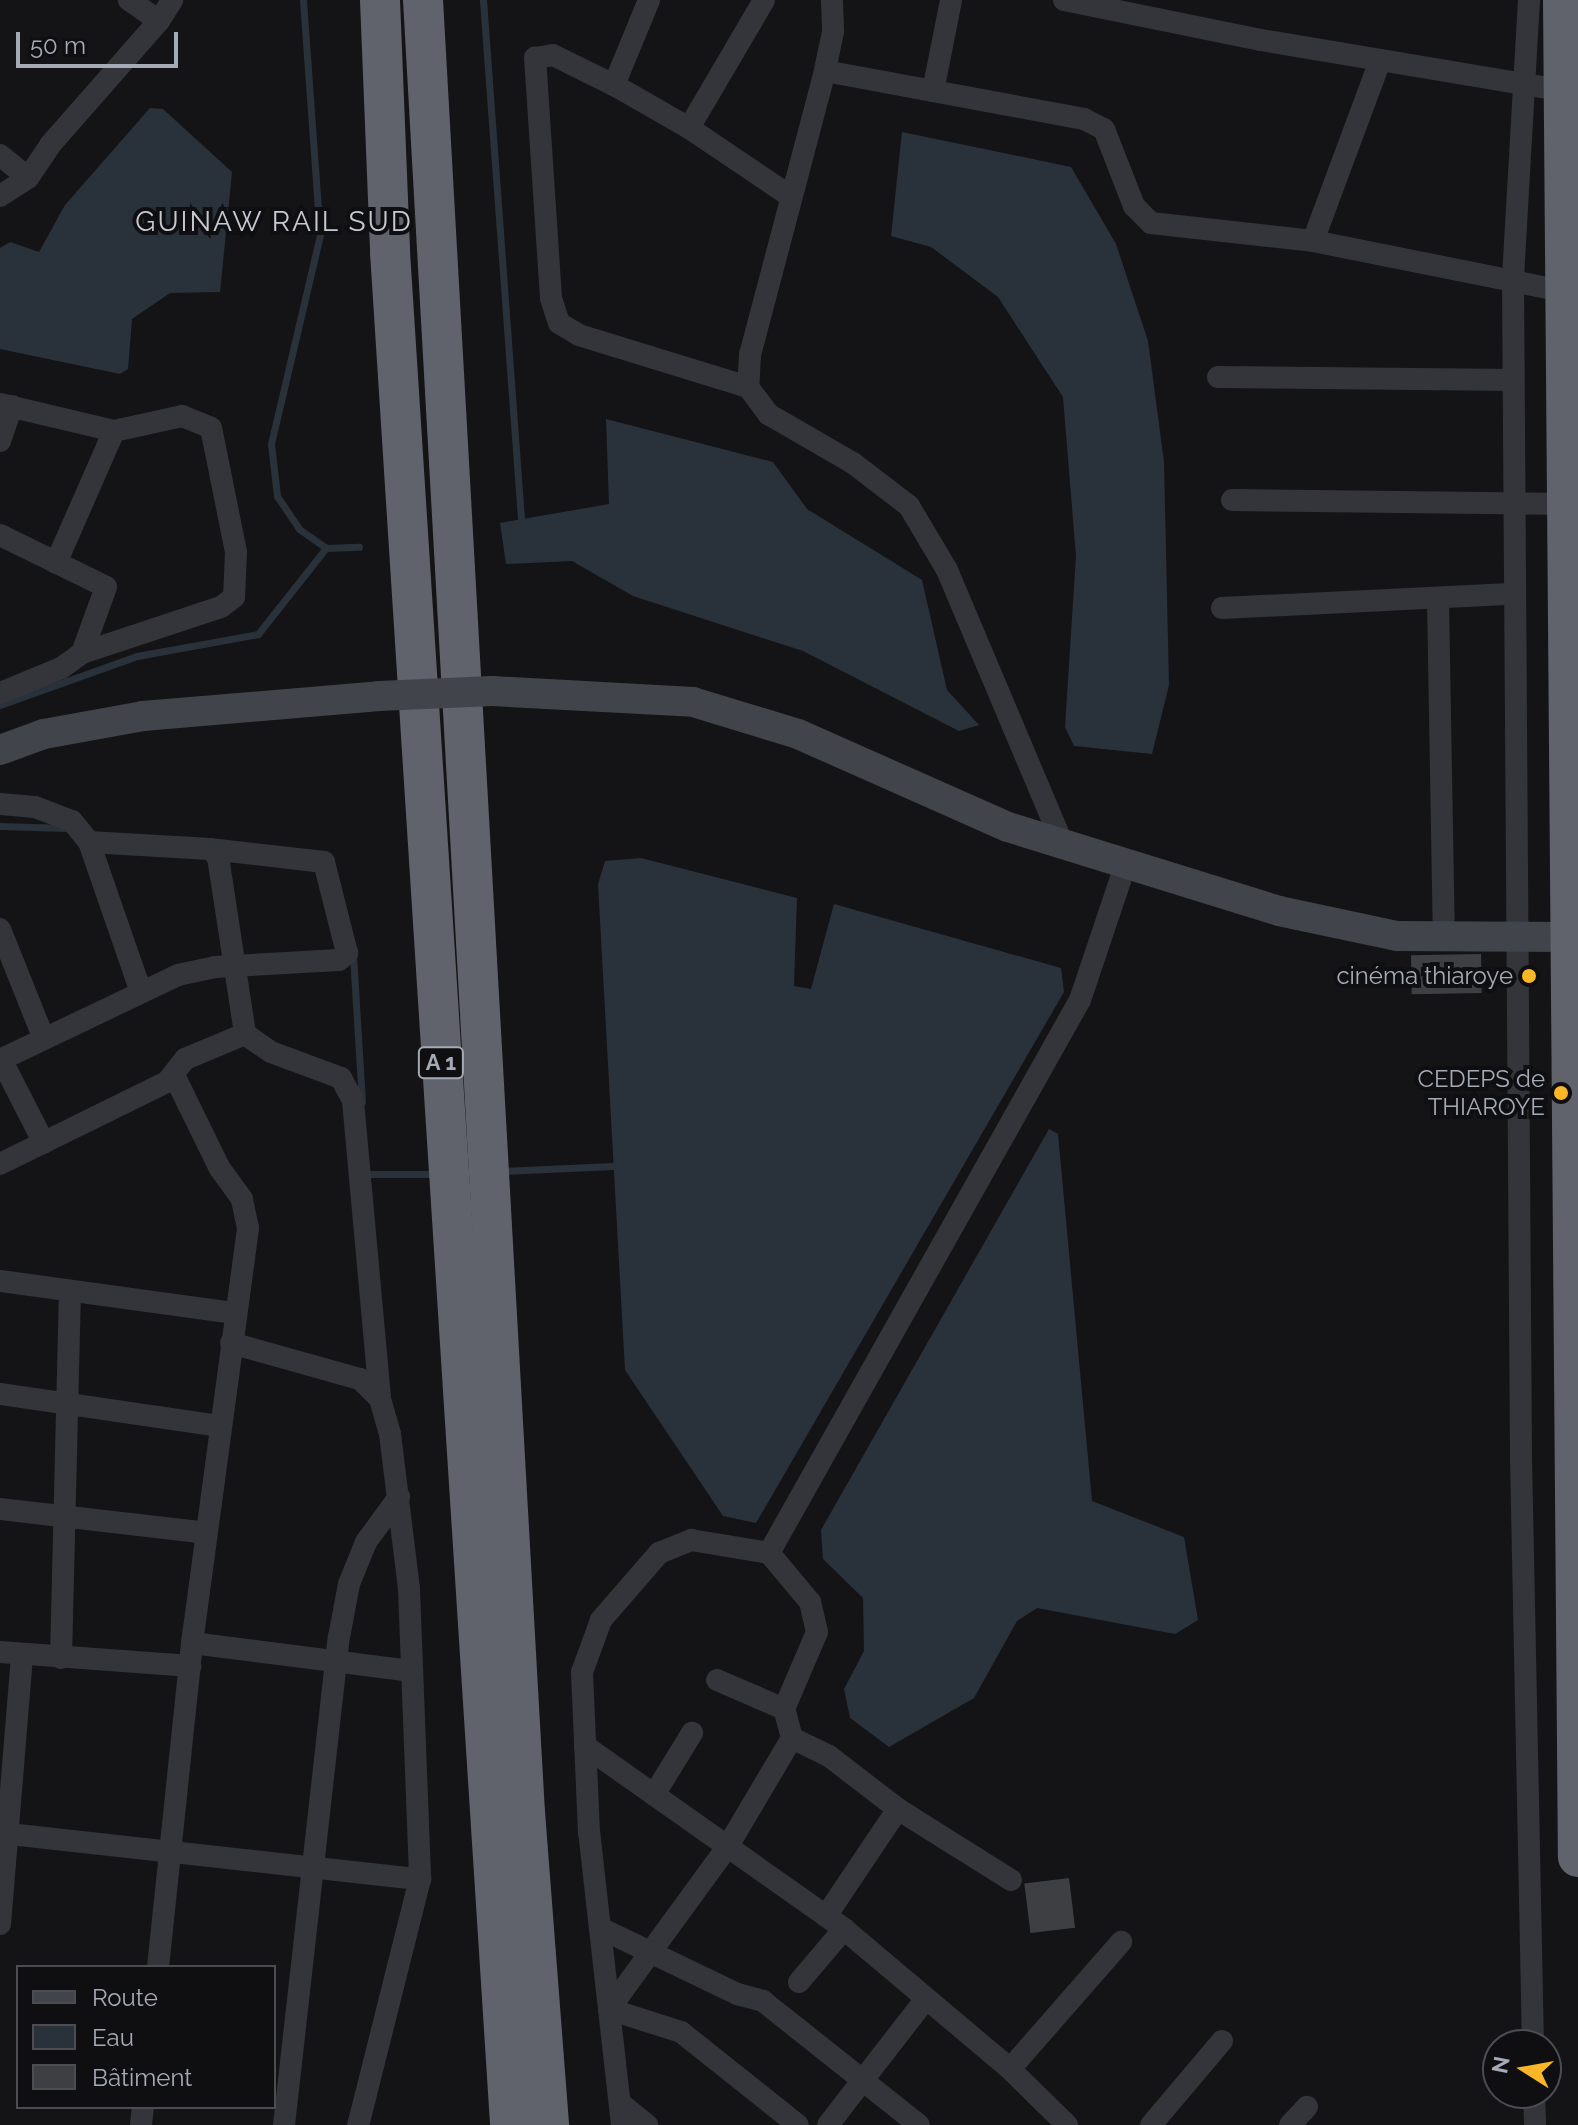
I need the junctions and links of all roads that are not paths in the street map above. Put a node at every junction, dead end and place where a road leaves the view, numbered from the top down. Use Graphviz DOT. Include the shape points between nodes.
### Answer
graph roads {
  1 [pos="129,0"];
  2 [pos="172,0"];
  3 [pos="380,0"];
  4 [pos="423,0"];
  5 [pos="649,0"];
  6 [pos="764,0"];
  7 [pos="831,0"];
  8 [pos="951,0"];
  9 [pos="1064,0"];
  10 [pos="1529,0"];
  11 [pos="1563,0"];
  12 [pos="159,21"];
  13 [pos="1380,61"];
  14 [pos="825,71"];
  15 [pos="614,85"];
  16 [pos="1547,89"];
  17 [pos="933,91"];
  18 [pos="689,128"];
  19 [pos="0,155"];
  20 [pos="28,178"];
  21 [pos="0,196"];
  22 [pos="790,196"];
  23 [pos="1313,241"];
  24 [pos="1513,281"];
  25 [pos="1566,292"];
  26 [pos="1218,377"];
  27 [pos="1513,380"];
  28 [pos="748,387"];
  29 [pos="6,405"];
  30 [pos="114,431"];
  31 [pos="0,441"];
  32 [pos="1232,500"];
  33 [pos="1567,504"];
  34 [pos="1511,505"];
  35 [pos="0,535"];
  36 [pos="56,563"];
  37 [pos="1511,594"];
  38 [pos="1438,600"];
  39 [pos="1222,608"];
  40 [pos="82,653"];
  41 [pos="0,693"];
  42 [pos="0,750"];
  43 [pos="0,804"];
  44 [pos="89,842"];
  45 [pos="1063,845"];
  46 [pos="210,849"];
  47 [pos="1125,866"];
  48 [pos="0,929"];
  49 [pos="1568,937"];
  50 [pos="1444,940"];
  51 [pos="1520,940"];
  52 [pos="236,967"];
  53 [pos="140,989"];
  54 [pos="245,1034"];
  55 [pos="44,1039"];
  56 [pos="0,1060"];
  57 [pos="175,1077"];
  58 [pos="44,1143"];
  59 [pos="0,1164"];
  60 [pos="0,1281"];
  61 [pos="70,1291"];
  62 [pos="235,1313"];
  63 [pos="231,1343"];
  64 [pos="0,1394"];
  65 [pos="380,1399"];
  66 [pos="64,1403"];
  67 [pos="219,1426"];
  68 [pos="399,1497"];
  69 [pos="0,1509"];
  70 [pos="65,1517"];
  71 [pos="206,1533"];
  72 [pos="769,1553"];
  73 [pos="192,1643"];
  74 [pos="11,1653"];
  75 [pos="61,1658"];
  76 [pos="337,1661"];
  77 [pos="190,1666"];
  78 [pos="412,1671"];
  79 [pos="717,1680"];
  80 [pos="784,1709"];
  81 [pos="692,1733"];
  82 [pos="792,1738"];
  83 [pos="585,1746"];
  84 [pos="654,1795"];
  85 [pos="898,1809"];
  86 [pos="5,1833"];
  87 [pos="728,1846"];
  88 [pos="170,1853"];
  89 [pos="1578,1857"];
  90 [pos="314,1868"];
  91 [pos="420,1879"];
  92 [pos="1011,1880"];
  93 [pos="835,1923"];
  94 [pos="0,1924"];
  95 [pos="600,1928"];
  96 [pos="1121,1942"];
  97 [pos="651,1950"];
  98 [pos="158,1965"];
  99 [pos="799,1982"];
  100 [pos="925,2000"];
  101 [pos="609,2009"];
  102 [pos="1533,2029"];
  103 [pos="1222,2041"];
  104 [pos="1010,2069"];
  105 [pos="863,2081"];
  106 [pos="1307,2107"];
  107 [pos="621,2114"];
  108 [pos="284,2125"];
  109 [pos="358,2125"];
  110 [pos="510,2125"];
  111 [pos="549,2125"];
  112 [pos="647,2125"];
  113 [pos="798,2125"];
  114 [pos="828,2125"];
  115 [pos="919,2125"];
  116 [pos="1067,2125"];
  117 [pos="1151,2125"];
  118 [pos="1290,2125"];
  1 -- 12 [label="street"];
  2 -- 12 [label="street"];
  3 -- 110 [label="highway, A 1" via="390,252"];
  4 -- 111 [label="highway, A 1" via="525,1812"];
  5 -- 15 [label="street"];
  6 -- 18 [label="street"];
  7 -- 14 [label="street" via="833,32"];
  8 -- 17 [label="street"];
  9 -- 13 [label="street"];
  10 -- 16 [label="street"];
  11 -- 16 [label="highway"];
  12 -- 20 [label="street" via="50,145"];
  13 -- 16 [label="street"];
  13 -- 23 [label="street"];
  14 -- 17 [label="street"];
  14 -- 22 [label="street"];
  15 -- 18 [label="street"];
  15 -- 28 [label="street" via="553,55 535,58 550,283 559,323 579,335"];
  16 -- 24 [label="street"];
  16 -- 25 [label="highway"];
  17 -- 23 [label="street" via="1084,119 1104,129 1134,206 1151,223"];
  18 -- 22 [label="street"];
  19 -- 20 [label="street"];
  20 -- 21 [label="street"];
  22 -- 28 [label="street" via="750,354"];
  23 -- 24 [label="street"];
  24 -- 25 [label="street"];
  24 -- 27 [label="street"];
  25 -- 33 [label="highway"];
  26 -- 27 [label="street"];
  27 -- 34 [label="street"];
  28 -- 45 [label="street" via="768,414 853,463 909,506 947,570"];
  29 -- 30 [label="street"];
  29 -- 31 [label="street"];
  30 -- 36 [label="street"];
  30 -- 40 [label="street" via="182,416 211,428 236,552 234,597 221,607"];
  32 -- 34 [label="street"];
  33 -- 34 [label="street"];
  33 -- 49 [label="highway"];
  34 -- 37 [label="street"];
  35 -- 36 [label="street"];
  36 -- 40 [label="street" via="106,587"];
  37 -- 38 [label="street"];
  37 -- 51 [label="street"];
  38 -- 39 [label="street"];
  38 -- 50 [label="street"];
  40 -- 41 [label="street" via="61,668"];
  42 -- 45 [label="street, bridge" via="44,734 143,716 379,696 492,691 693,702 798,734 987,819"];
  43 -- 44 [label="street" via="35,807 72,821"];
  44 -- 46 [label="street"];
  44 -- 53 [label="street"];
  45 -- 47 [label="street"];
  46 -- 52 [label="street" via="218,857"];
  46 -- 52 [label="street" via="324,862 348,945 339,960"];
  47 -- 50 [label="street" via="1279,911 1397,936"];
  47 -- 72 [label="street" via="1080,1000"];
  48 -- 55 [label="street"];
  49 -- 51 [label="street"];
  49 -- 89 [label="highway"];
  50 -- 51 [label="street"];
  51 -- 102 [label="street" via="1521,1458"];
  52 -- 53 [label="street" via="178,975"];
  52 -- 54 [label="street"];
  53 -- 55 [label="street"];
  54 -- 57 [label="street" via="185,1059"];
  54 -- 65 [label="street" via="271,1052 341,1078 353,1101"];
  55 -- 56 [label="street"];
  56 -- 58 [label="street"];
  57 -- 58 [label="street"];
  57 -- 62 [label="street" via="220,1169 242,1199 248,1228"];
  58 -- 59 [label="street"];
  60 -- 61 [label="street"];
  61 -- 62 [label="street"];
  61 -- 66 [label="street"];
  62 -- 63 [label="street"];
  63 -- 65 [label="street" via="360,1379"];
  63 -- 67 [label="street"];
  64 -- 66 [label="street"];
  65 -- 68 [label="street"];
  66 -- 67 [label="street"];
  66 -- 70 [label="street"];
  67 -- 71 [label="street"];
  68 -- 76 [label="street" via="366,1542 349,1584"];
  68 -- 78 [label="street"];
  69 -- 70 [label="street"];
  70 -- 71 [label="street"];
  70 -- 75 [label="street"];
  71 -- 73 [label="street"];
  72 -- 80 [label="street" via="810,1602 817,1632"];
  72 -- 83 [label="street" via="691,1540 659,1553 601,1620 582,1672"];
  73 -- 76 [label="street"];
  73 -- 77 [label="street"];
  74 -- 75 [label="street"];
  74 -- 86 [label="street"];
  75 -- 77 [label="street"];
  76 -- 78 [label="street"];
  76 -- 90 [label="street"];
  77 -- 88 [label="street"];
  78 -- 91 [label="street"];
  79 -- 80 [label="street"];
  80 -- 82 [label="street"];
  81 -- 84 [label="street"];
  82 -- 85 [label="street" via="829,1756"];
  82 -- 87 [label="street"];
  83 -- 84 [label="street"];
  83 -- 95 [label="street"];
  84 -- 87 [label="street"];
  85 -- 92 [label="street"];
  85 -- 93 [label="street"];
  86 -- 88 [label="street"];
  86 -- 94 [label="street"];
  87 -- 93 [label="street"];
  87 -- 97 [label="street"];
  88 -- 90 [label="street"];
  88 -- 98 [label="street"];
  90 -- 91 [label="street"];
  90 -- 108 [label="street"];
  91 -- 109 [label="street"];
  93 -- 99 [label="street"];
  93 -- 100 [label="street"];
  95 -- 97 [label="street"];
  95 -- 101 [label="street"];
  96 -- 104 [label="street"];
  97 -- 101 [label="street"];
  97 -- 105 [label="street" via="737,1994 763,2001"];
  100 -- 104 [label="street"];
  100 -- 105 [label="street"];
  101 -- 107 [label="street"];
  101 -- 113 [label="street" via="681,2032"];
  103 -- 117 [label="street"];
  104 -- 116 [label="street"];
  105 -- 114 [label="street"];
  105 -- 115 [label="street"];
  106 -- 118 [label="street"];
  107 -- 112 [label="street"];
}
